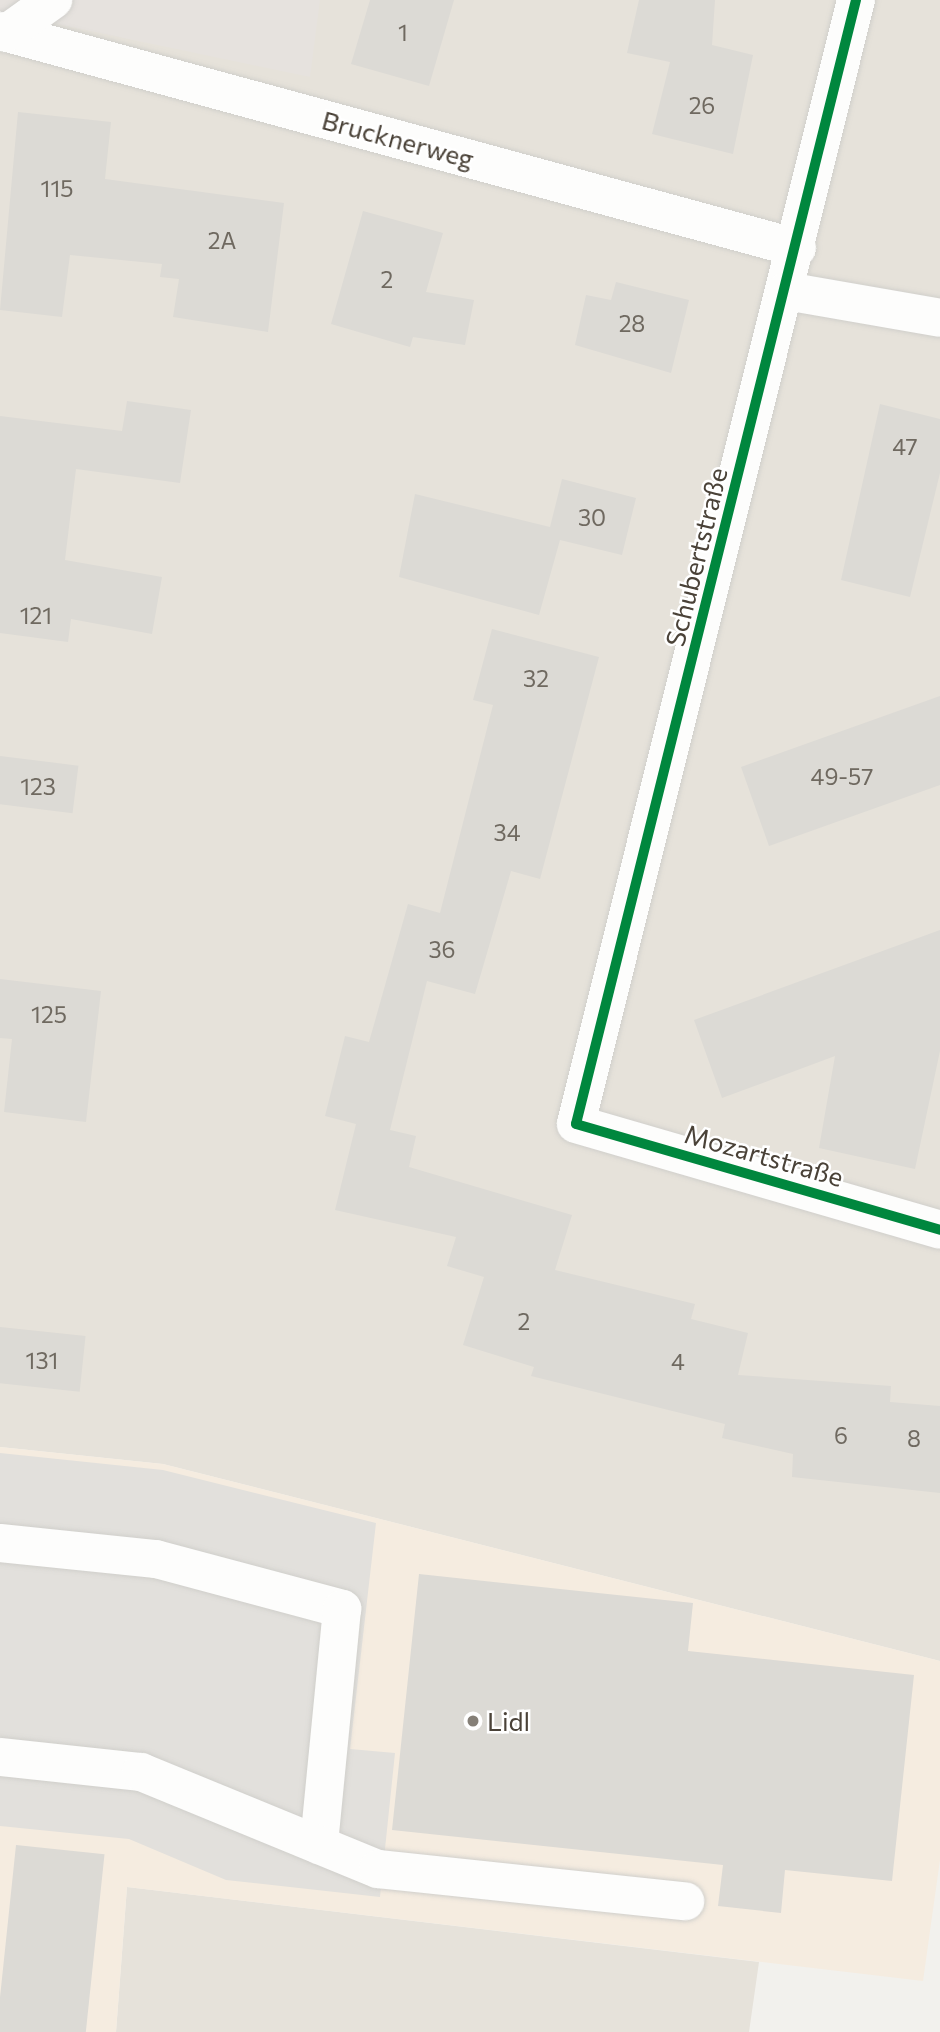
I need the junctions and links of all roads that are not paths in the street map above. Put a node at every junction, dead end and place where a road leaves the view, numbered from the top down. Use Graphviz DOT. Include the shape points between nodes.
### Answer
graph roads {
  1 [pos="53,0"];
  2 [pos="856,0"];
  3 [pos="4,32"];
  4 [pos="797,247"];
  5 [pos="786,291"];
  6 [pos="940,318"];
  7 [pos="576,1124"];
  8 [pos="940,1230"];
  9 [pos="0,1543"];
  10 [pos="0,1757"];
  11 [pos="318,1845"];
  12 [pos="685,1901"];
  1 -- 3 [label="street"];
  2 -- 4 [label="street, Schubertstraße"];
  3 -- 4 [label="street, Brucknerweg"];
  4 -- 5 [label="street, Schubertstraße"];
  5 -- 6 [label="street"];
  5 -- 7 [label="street, Schubertstraße"];
  7 -- 8 [label="street, Mozartstraße"];
  9 -- 11 [label="street" via="156,1559 342,1609"];
  10 -- 11 [label="street" via="141,1772"];
  11 -- 12 [label="street" via="378,1869"];
}
